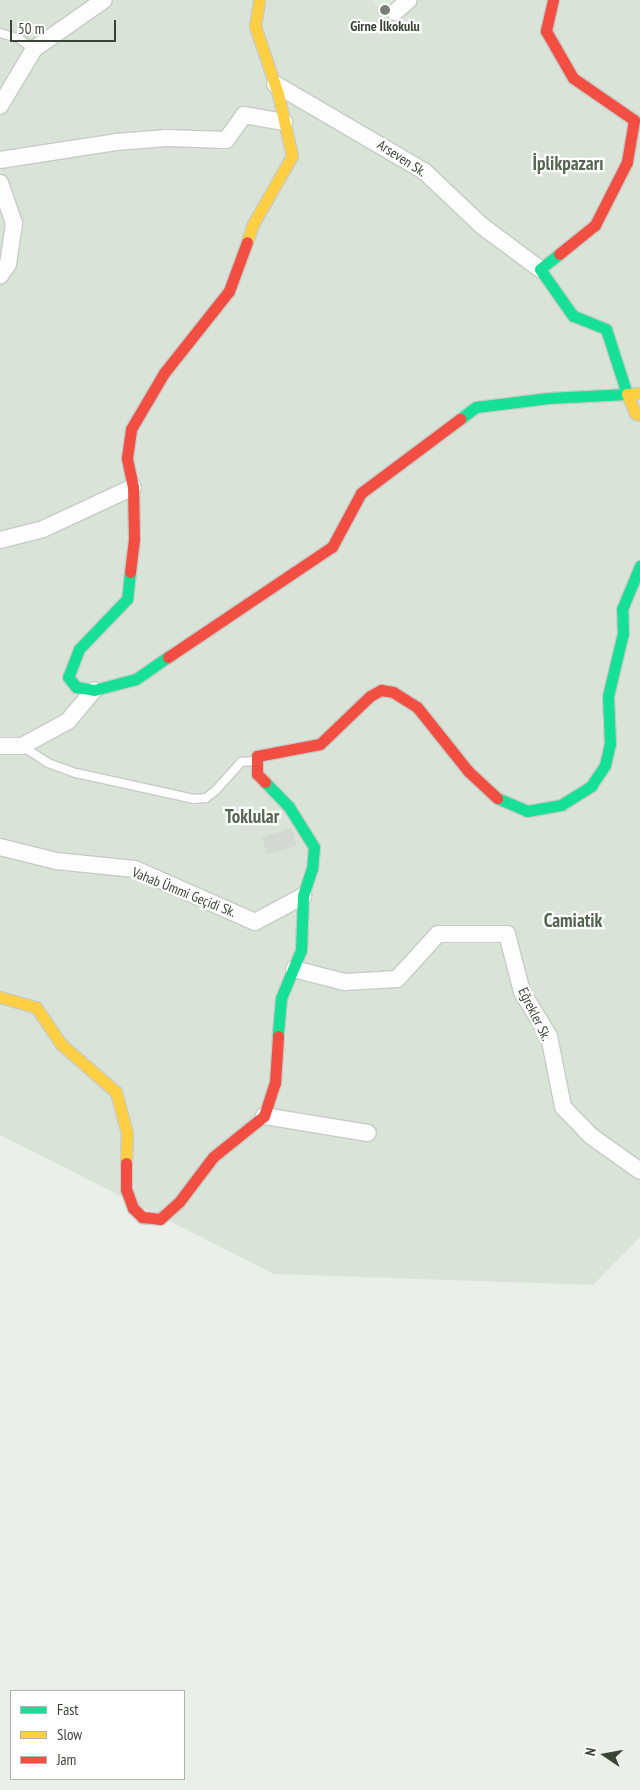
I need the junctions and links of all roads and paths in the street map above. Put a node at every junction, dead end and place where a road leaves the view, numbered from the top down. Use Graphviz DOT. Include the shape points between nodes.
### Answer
graph roads {
  1 [pos="104,0"];
  2 [pos="259,0"];
  3 [pos="409,0"];
  4 [pos="553,0"];
  5 [pos="395,12"];
  6 [pos="0,33"];
  7 [pos="34,49"];
  8 [pos="275,84"];
  9 [pos="0,106"];
  10 [pos="284,122"];
  11 [pos="0,160"];
  12 [pos="0,183"];
  13 [pos="540,269"];
  14 [pos="0,276"];
  15 [pos="640,393"];
  16 [pos="627,394"];
  17 [pos="640,415"];
  18 [pos="133,488"];
  19 [pos="0,540"];
  20 [pos="640,566"];
  21 [pos="94,690"];
  22 [pos="0,746"];
  23 [pos="22,746"];
  24 [pos="255,761"];
  25 [pos="0,847"];
  26 [pos="303,896"];
  27 [pos="294,969"];
  28 [pos="0,997"];
  29 [pos="264,1116"];
  30 [pos="368,1133"];
  31 [pos="640,1171"];
  1 -- 7 [label="street"];
  2 -- 8 [label="street" via="255,26"];
  3 -- 5 [label="street"];
  4 -- 13 [label="street" via="546,31 574,78 634,120 627,162 595,225"];
  6 -- 7 [label="lane" via="18,38"];
  7 -- 9 [label="street"];
  8 -- 10 [label="street"];
  8 -- 13 [label="street, Arseven Sk." via="424,171 482,226"];
  10 -- 11 [label="street" via="244,114 226,140 167,138 116,142"];
  10 -- 18 [label="street" via="292,156 253,224 228,291 164,373 131,429 127,458"];
  12 -- 14 [label="street" via="14,223 8,264"];
  13 -- 16 [label="street" via="573,316 606,329"];
  15 -- 16 [label="street"];
  16 -- 17 [label="street"];
  16 -- 21 [label="street" via="548,398 476,407 361,493 332,547 136,679"];
  18 -- 19 [label="street" via="43,529"];
  18 -- 21 [label="street" via="134,538 127,599 79,649 68,676 76,687"];
  20 -- 24 [label="street" via="622,609 622,633 608,696 610,744 605,765 590,786 561,805 527,811 512,807 468,771 417,707 393,692 381,690 370,696 320,744 297,750 261,752"];
  21 -- 23 [label="street" via="68,721"];
  22 -- 23 [label="street"];
  23 -- 24 [label="lane" via="48,763 76,773 194,799 206,798 241,762"];
  24 -- 26 [label="street" via="257,774 289,807 314,847 312,868"];
  25 -- 26 [label="street, Vahab Ümmi Geçidi Sk." via="56,861 134,870 255,922"];
  26 -- 27 [label="street" via="302,950"];
  27 -- 29 [label="street" via="281,998 275,1083"];
  27 -- 31 [label="street, Eğrekler Sk." via="344,982 397,979 438,934 507,934 522,992 548,1036 563,1107 591,1136"];
  28 -- 29 [label="street" via="36,1007 61,1044 116,1092 127,1133 126,1189 133,1208 142,1217 160,1219 179,1202 213,1157"];
  29 -- 30 [label="street"];
}
